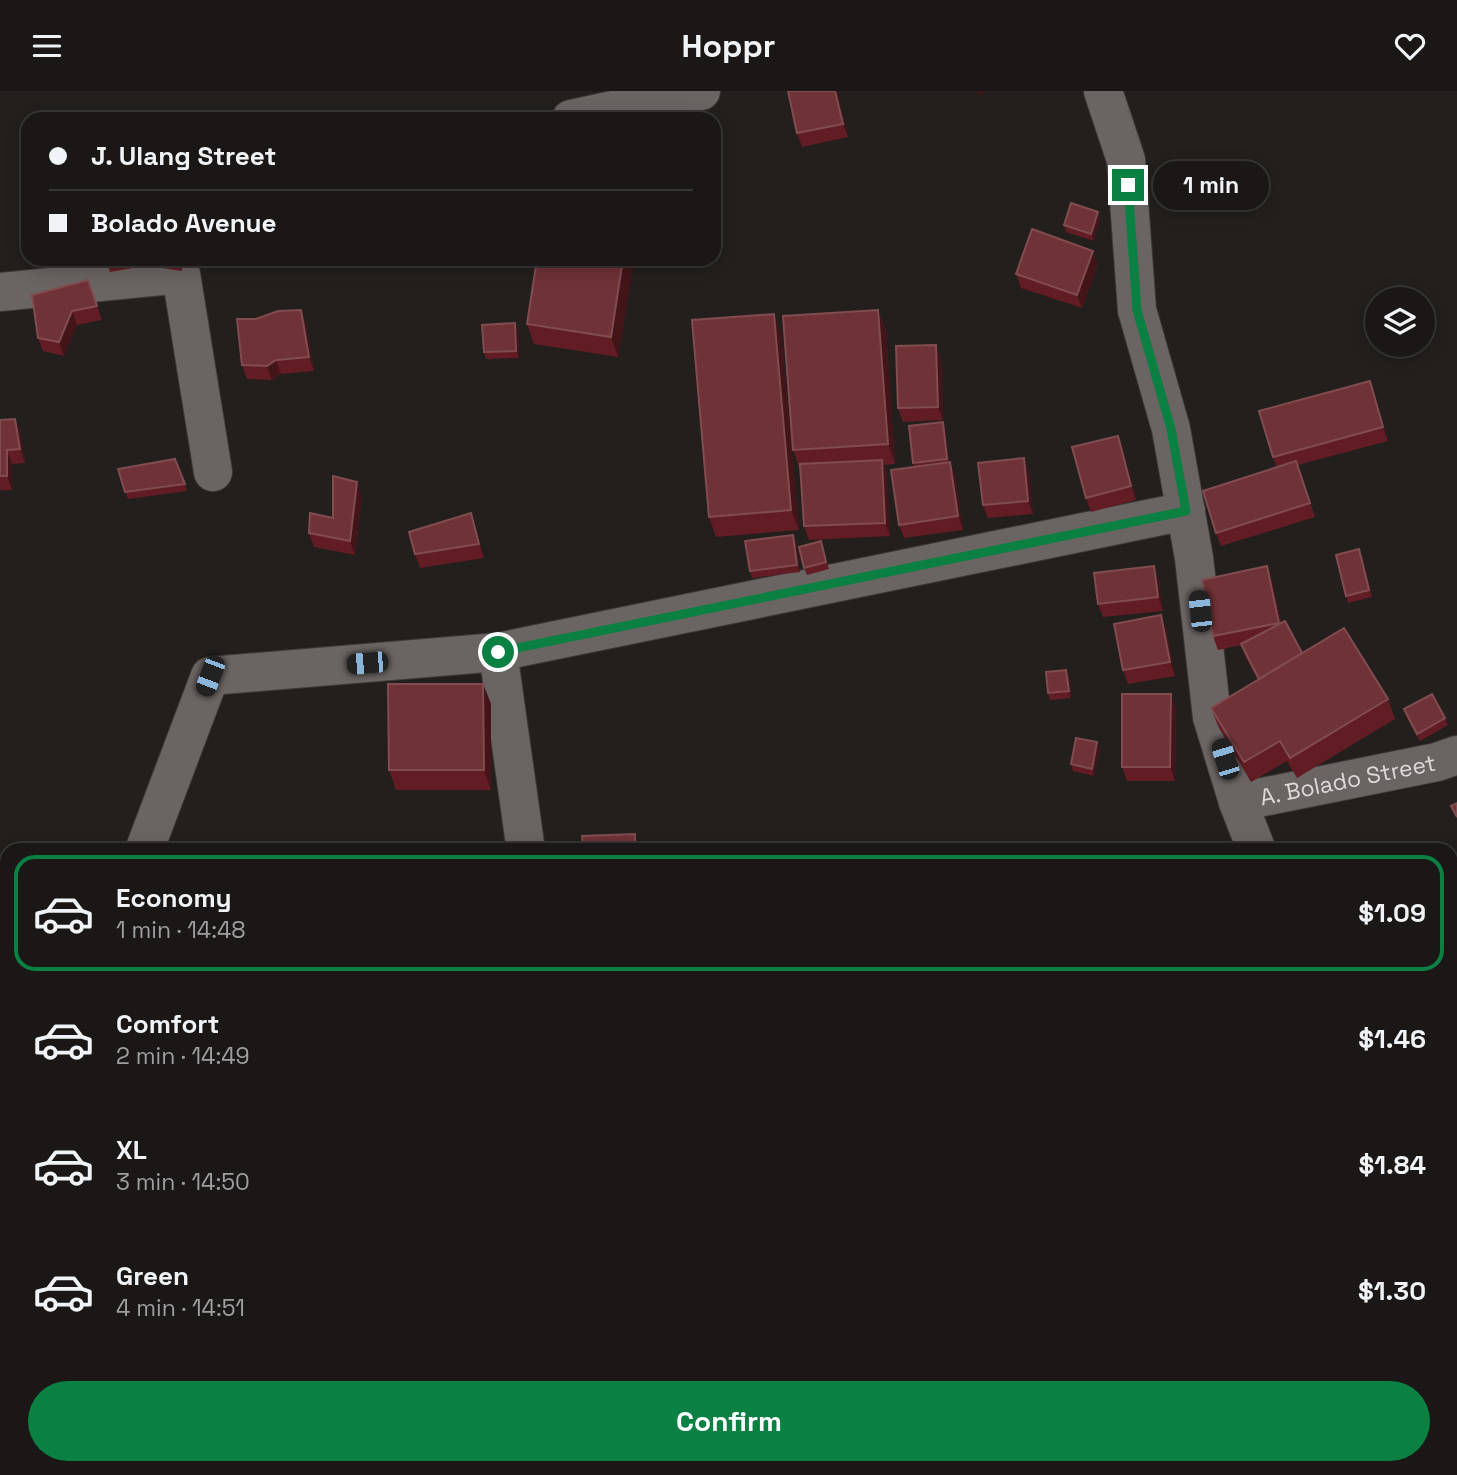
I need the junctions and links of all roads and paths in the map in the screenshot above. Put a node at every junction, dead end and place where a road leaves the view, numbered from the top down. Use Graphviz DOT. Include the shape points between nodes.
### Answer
graph roads {
  1 [pos="701,91"];
  2 [pos="1103,91"];
  3 [pos="604,112"];
  4 [pos="0,292"];
  5 [pos="213,472"];
  6 [pos="1186,511"];
  7 [pos="498,652"];
  8 [pos="1457,754"];
  9 [pos="1238,802"];
  10 [pos="147,843"];
  11 [pos="525,843"];
  12 [pos="1254,843"];
  1 -- 3 [label="street"];
  2 -- 6 [label="street" via="1126,160 1137,310 1171,429"];
  4 -- 5 [label="street" via="181,274"];
  6 -- 7 [label="street"];
  6 -- 9 [label="street" via="1212,717"];
  7 -- 10 [label="street" via="210,676"];
  7 -- 11 [label="street"];
  8 -- 9 [label="street, A. Bolado Street" via="1437,762"];
  9 -- 12 [label="street"];
}
